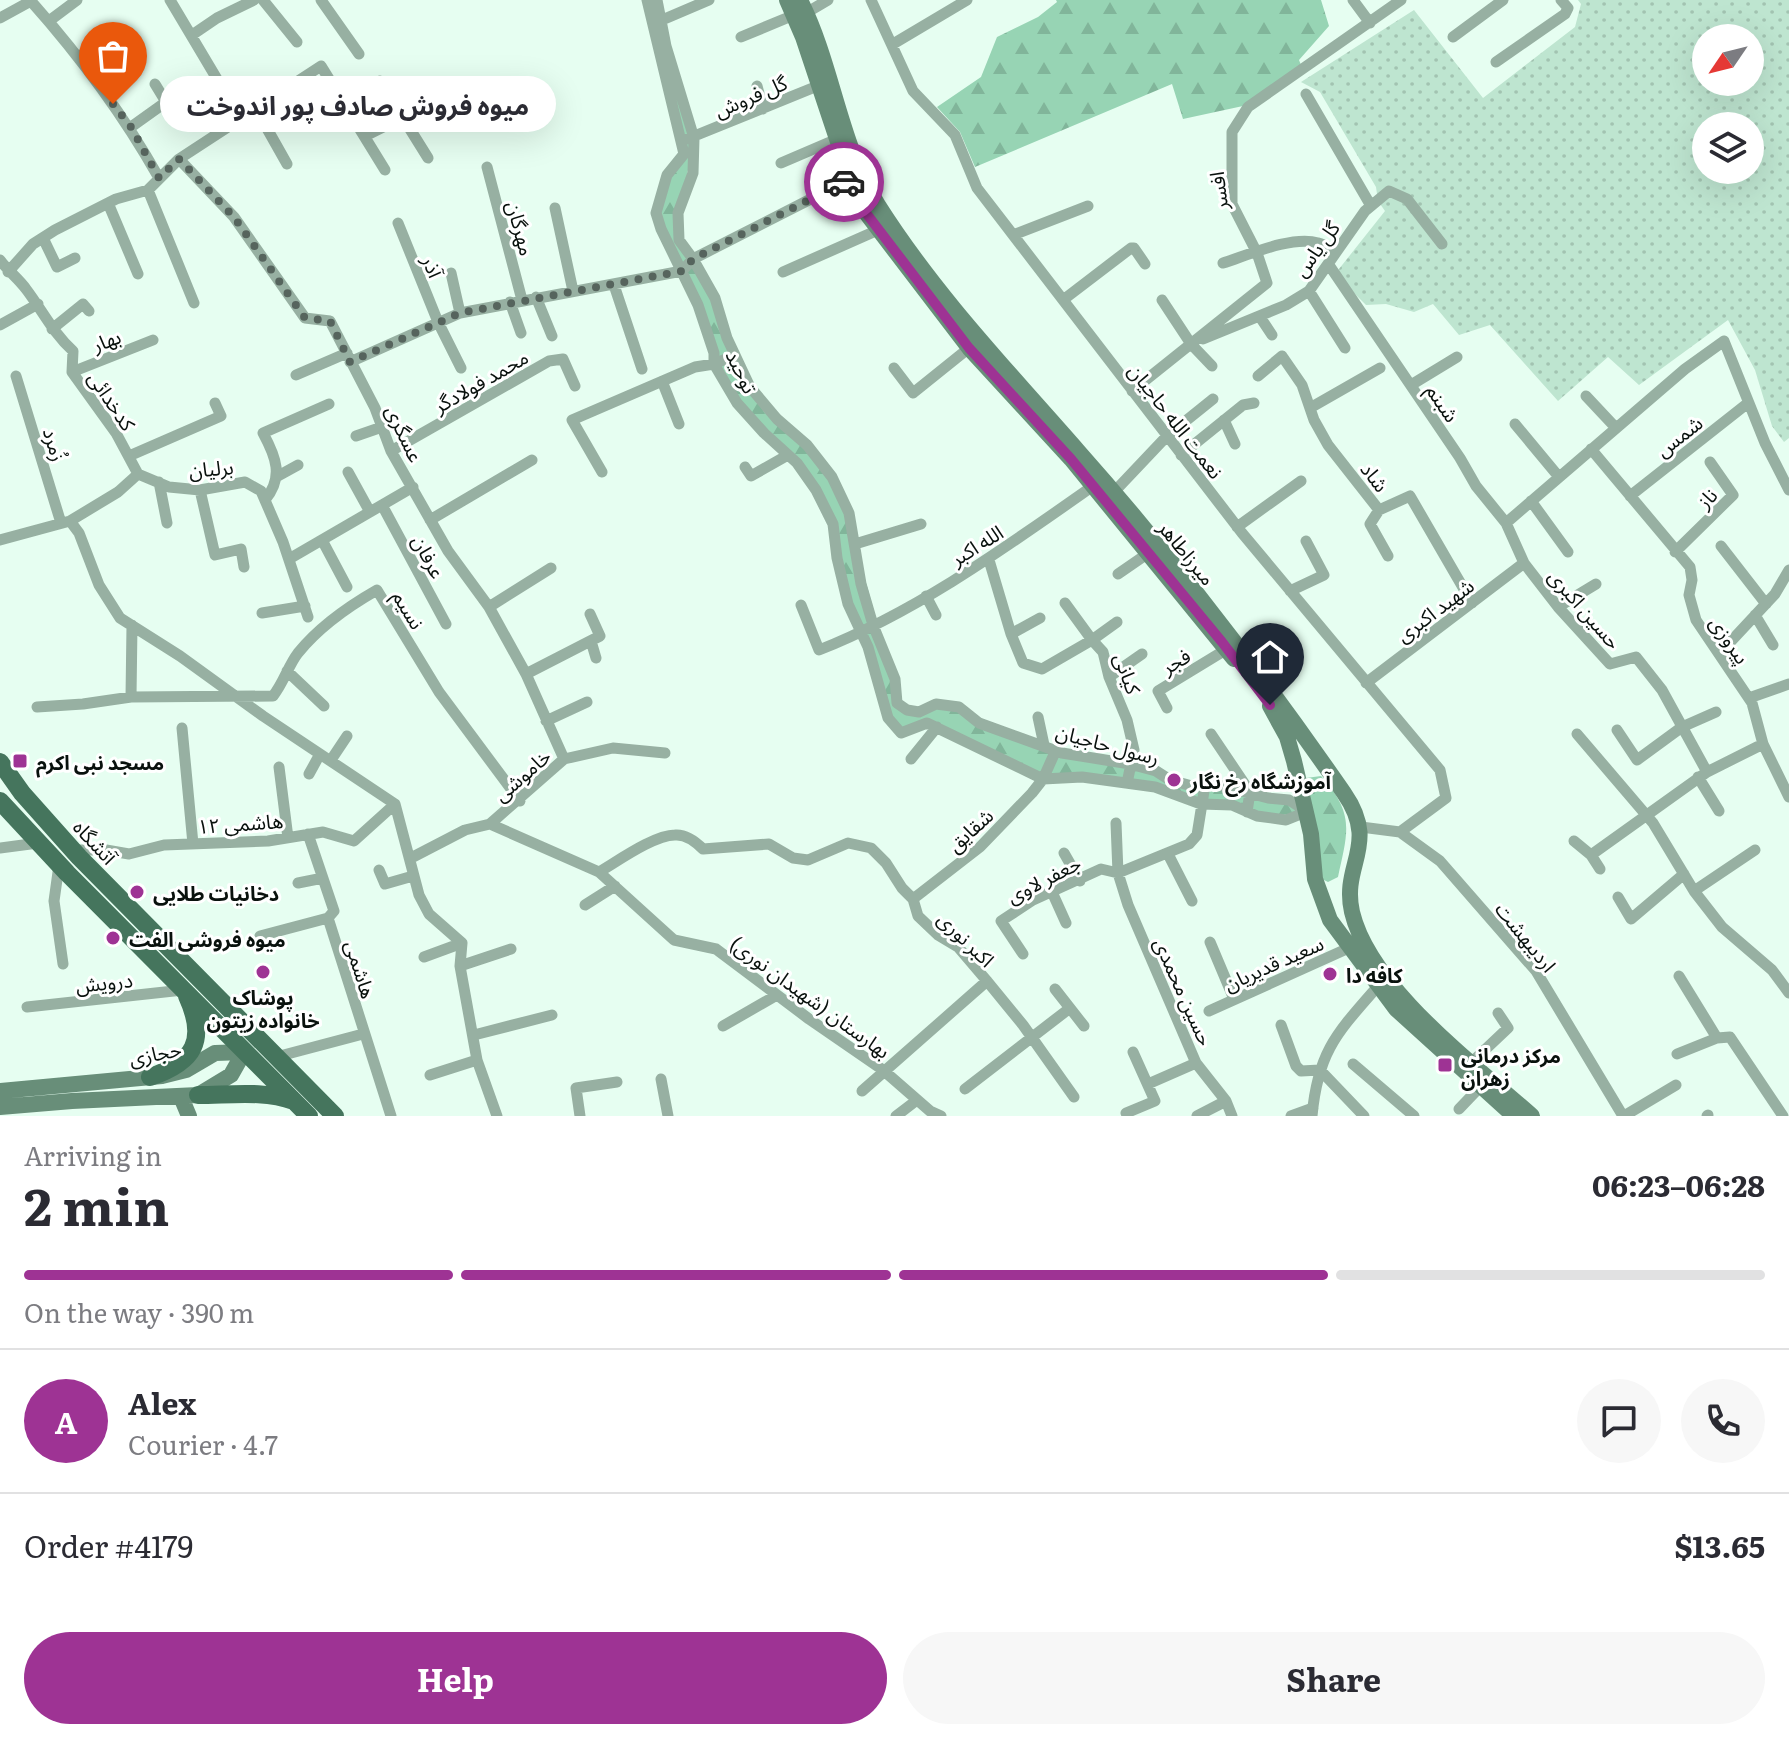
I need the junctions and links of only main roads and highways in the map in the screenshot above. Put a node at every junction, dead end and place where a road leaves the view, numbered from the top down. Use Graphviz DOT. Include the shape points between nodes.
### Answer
graph roads {
  1 [pos="797,7"];
  2 [pos="0,762"];
  3 [pos="1323,764"];
  4 [pos="1297,774"];
  5 [pos="0,801"];
  6 [pos="1353,883"];
  7 [pos="1318,888"];
  8 [pos="184,989"];
  9 [pos="259,1039"];
  10 [pos="244,1052"];
  11 [pos="150,1077"];
  12 [pos="91,1083"];
  13 [pos="0,1091"];
  14 [pos="189,1096"];
  15 [pos="94,1100"];
  16 [pos="295,1102"];
  17 [pos="0,1107"];
  18 [pos="31,1110"];
  19 [pos="189,1116"];
  20 [pos="309,1116"];
  21 [pos="335,1116"];
  22 [pos="1514,1116"];
  23 [pos="1532,1116"];
  1 -- 3 [label="main road, میرزاطاهر" via="877,204 979,339 1114,492 1230,635"];
  1 -- 4 [label="main road, میرزاطاهر" via="850,179 866,213 969,348 1093,486 1227,649 1280,720"];
  2 -- 9 [label="main road, آتشگاه" via="73,850"];
  3 -- 4 [label="main road"];
  3 -- 6 [label="main road, میرزاطاهر" via="1361,827"];
  4 -- 7 [label="main road, میرزاطاهر"];
  5 -- 8 [label="main road"];
  6 -- 7 [label="main road" via="1329,891"];
  6 -- 23 [label="main road" via="1352,911 1386,978 1420,1016"];
  7 -- 22 [label="main road, میرزاطاهر" via="1330,920 1412,1026"];
  8 -- 10 [label="main road"];
  8 -- 11 [label="main road" via="197,1027 194,1045 181,1064"];
  9 -- 10 [label="main road"];
  9 -- 21 [label="main road, آتشگاه"];
  10 -- 11 [label="main road, حجازی" via="215,1053 186,1070"];
  10 -- 14 [label="main road" via="231,1075"];
  10 -- 16 [label="main road"];
  11 -- 12 [label="main road, حجازی"];
  12 -- 13 [label="main road, حجازی"];
  12 -- 15 [label="main road"];
  14 -- 15 [label="main road"];
  14 -- 16 [label="main road" via="257,1094"];
  14 -- 19 [label="main road"];
  15 -- 18 [label="main road"];
  16 -- 20 [label="main road"];
  17 -- 18 [label="main road"];
}
